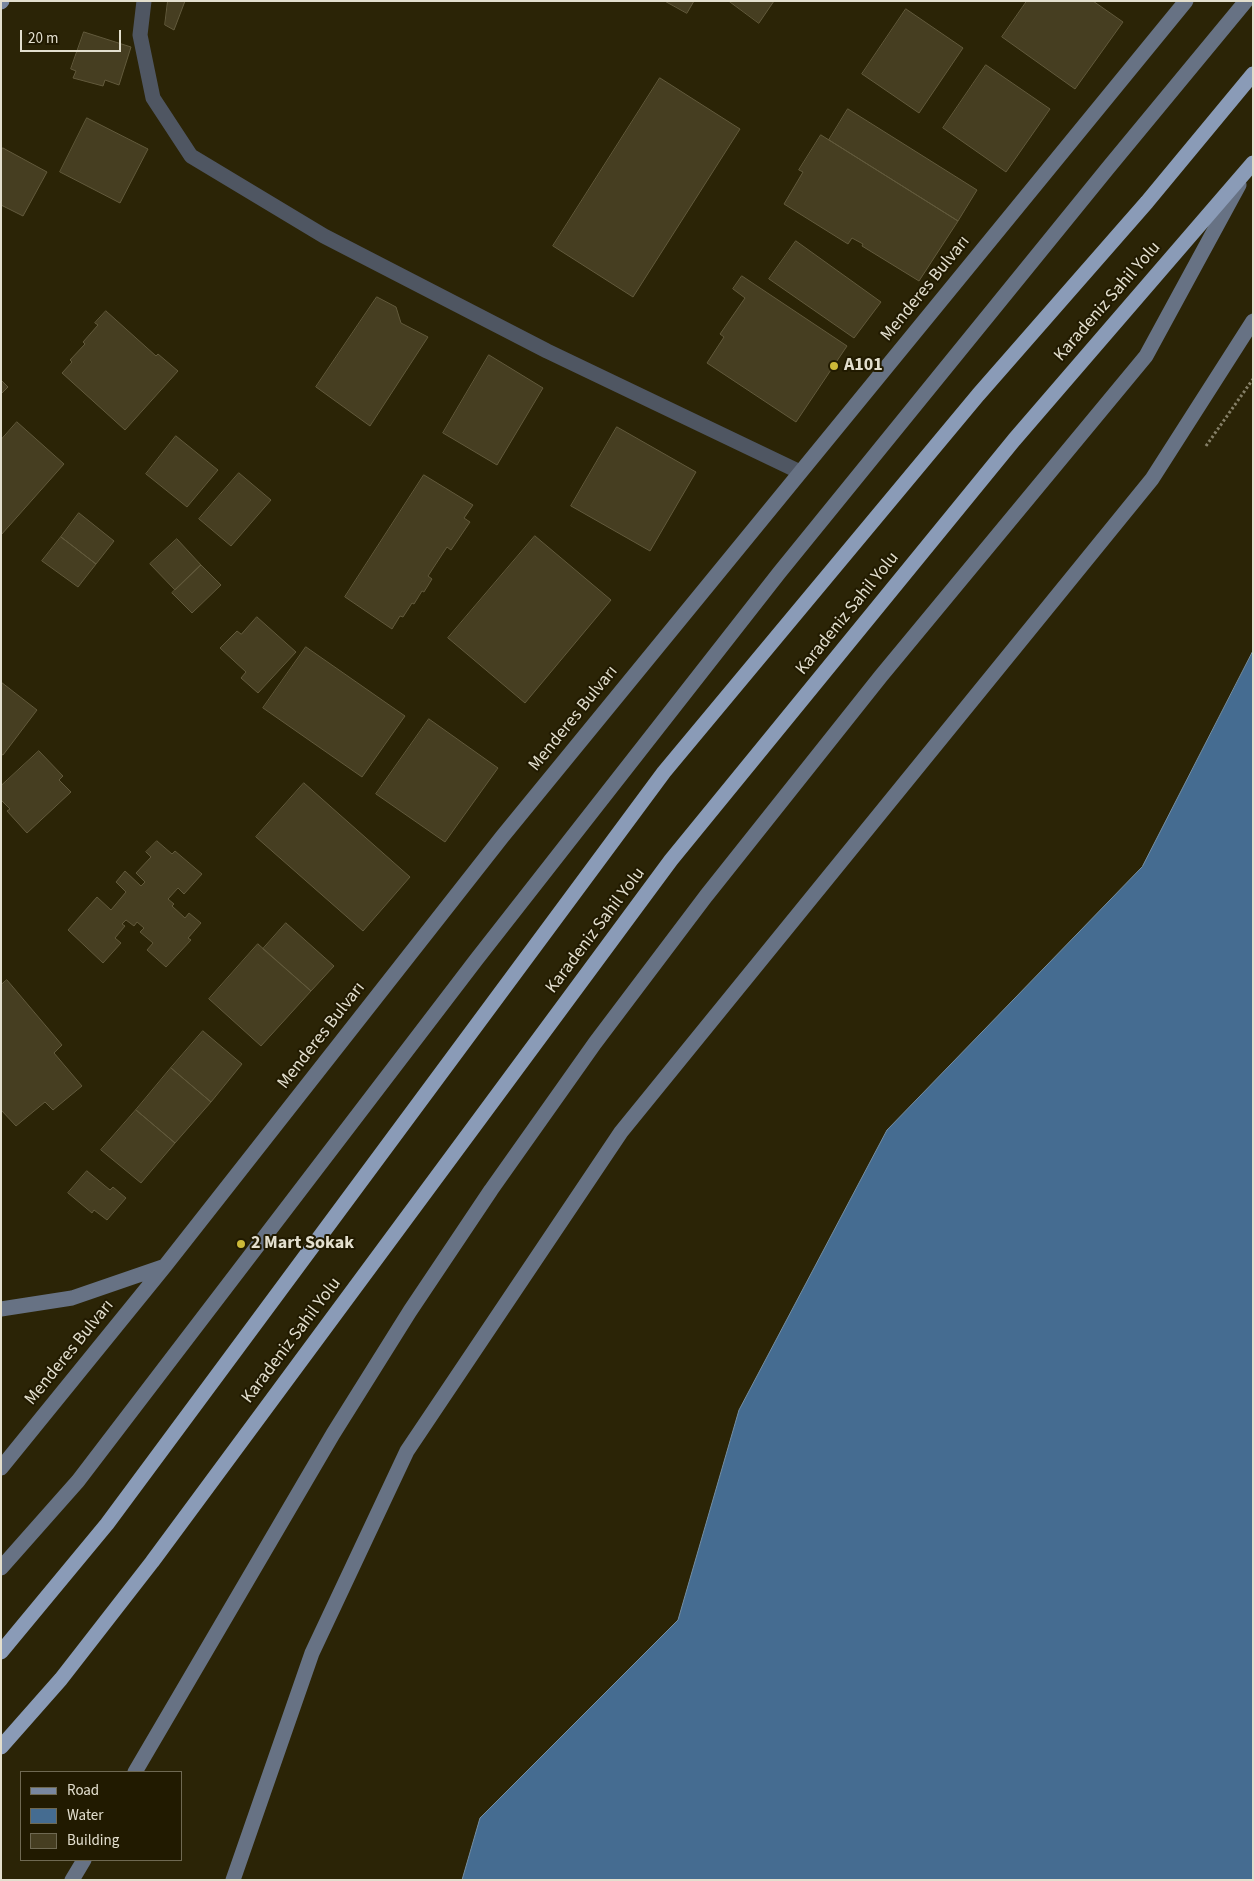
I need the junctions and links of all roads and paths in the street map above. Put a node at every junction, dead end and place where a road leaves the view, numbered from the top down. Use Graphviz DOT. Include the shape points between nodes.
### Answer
graph roads {
  1 [pos="144,1"];
  2 [pos="1186,1"];
  3 [pos="1246,1"];
  4 [pos="1253,74"];
  5 [pos="1249,167"];
  6 [pos="1253,321"];
  7 [pos="800,472"];
  8 [pos="165,1266"];
  9 [pos="1,1309"];
  10 [pos="1,1468"];
  11 [pos="1,1568"];
  12 [pos="1,1652"];
  13 [pos="1,1747"];
  14 [pos="136,1771"];
  15 [pos="83,1861"];
  16 [pos="72,1880"];
  17 [pos="233,1880"];
  1 -- 7 [label="street" via="140,35 153,98 191,156 324,236 547,351"];
  2 -- 7 [label="main road, Menderes Bulvarı"];
  3 -- 11 [label="main road" via="773,581 476,960 78,1481"];
  4 -- 12 [label="highway, Karadeniz Sahil Yolu" via="1147,202 978,394 664,772 107,1524"];
  5 -- 13 [label="highway, Karadeniz Sahil Yolu" via="1014,440 671,860 152,1562 61,1679"];
  5 -- 14 [label="main road" via="1146,356 881,676 706,896 595,1043 491,1190 333,1434"];
  6 -- 17 [label="main road" via="1152,479 621,1132 407,1451 312,1652"];
  7 -- 8 [label="main road, Menderes Bulvarı" via="502,837"];
  8 -- 9 [label="main road" via="72,1298"];
  8 -- 10 [label="main road, Menderes Bulvarı"];
  15 -- 16 [label="main road"];
}
